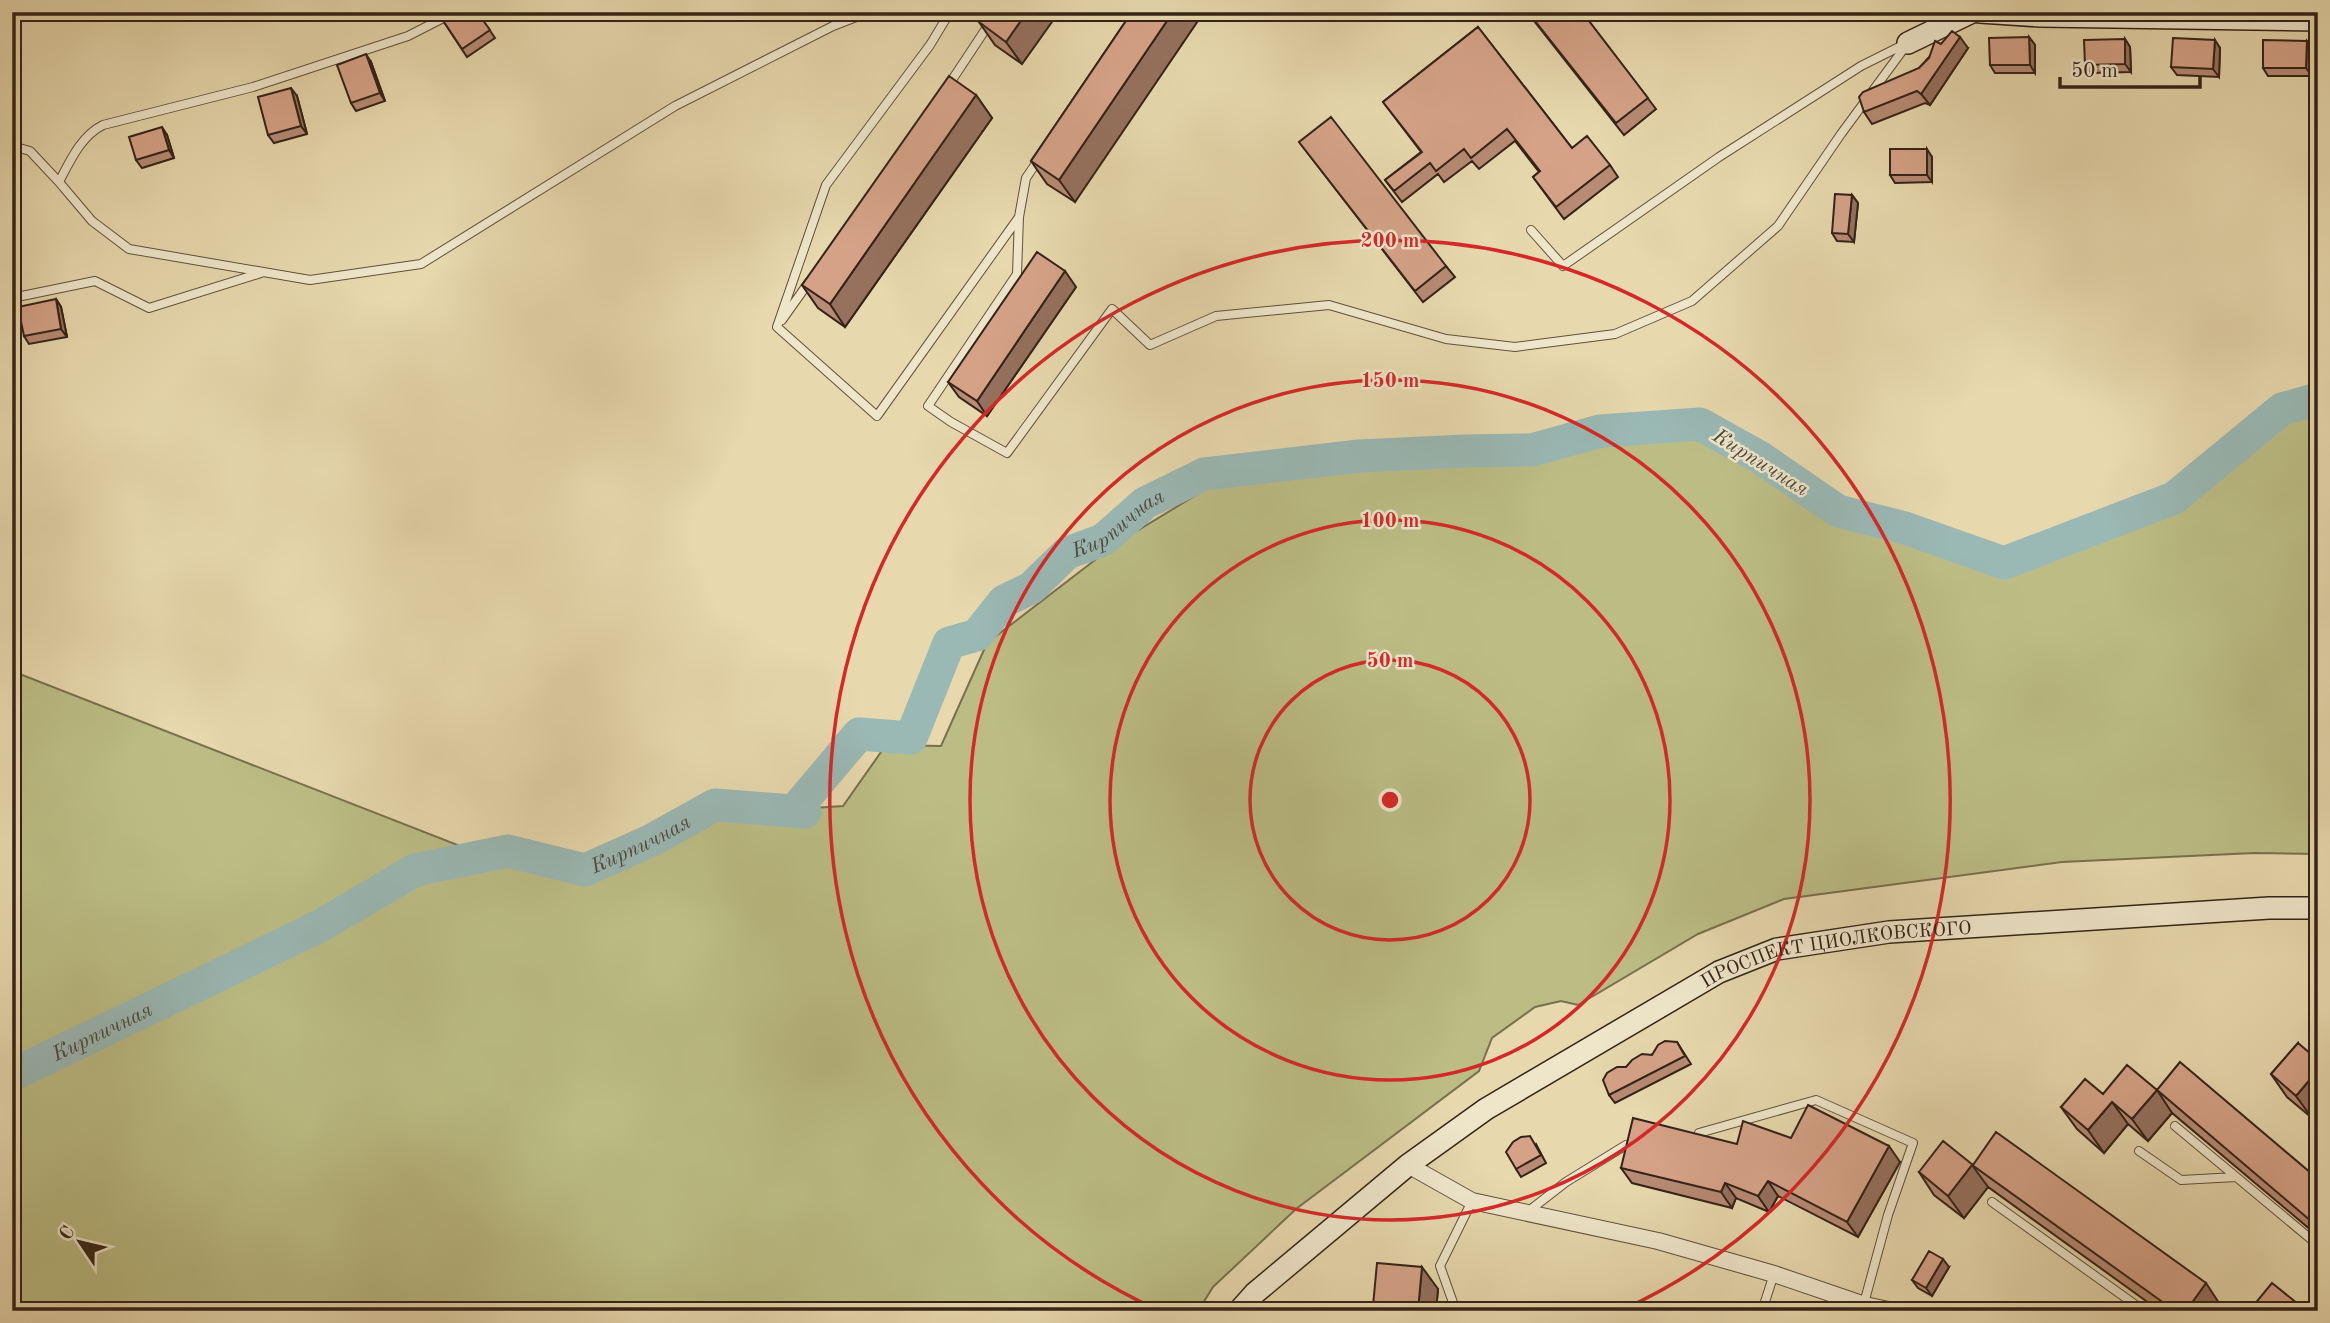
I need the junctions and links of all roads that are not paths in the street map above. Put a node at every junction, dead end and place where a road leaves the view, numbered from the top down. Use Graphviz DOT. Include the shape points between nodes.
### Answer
graph roads {
  1 [pos="455,12"];
  2 [pos="869,12"];
  3 [pos="950,12"];
  4 [pos="997,12"];
  5 [pos="1972,12"];
  6 [pos="1980,12"];
  7 [pos="2240,17"];
  8 [pos="2318,20"];
  9 [pos="1908,43"];
  10 [pos="944,91"];
  11 [pos="12,146"];
  12 [pos="1041,155"];
  13 [pos="59,182"];
  14 [pos="1019,217"];
  15 [pos="1531,230"];
  16 [pos="817,271"];
  17 [pos="264,272"];
  18 [pos="12,298"];
  19 [pos="777,327"];
  20 [pos="2318,908"];
  21 [pos="2175,1126"];
  22 [pos="1699,1133"];
  23 [pos="1626,1145"];
  24 [pos="2139,1151"];
  25 [pos="1408,1165"];
  26 [pos="2236,1177"];
  27 [pos="1472,1201"];
  28 [pos="1992,1202"];
  29 [pos="1526,1213"];
  30 [pos="2318,1245"];
  31 [pos="1774,1274"];
  32 [pos="1863,1308"];
  33 [pos="1239,1311"];
  34 [pos="1456,1311"];
  35 [pos="1762,1311"];
  36 [pos="1893,1311"];
  37 [pos="2144,1311"];
  1 -- 13 [label="lane" via="408,36 253,87 103,125 79,147"];
  2 -- 17 [label="lane" via="832,26 675,106 421,264 310,280"];
  3 -- 19 [label="lane" via="826,185"];
  4 -- 10 [label="lane"];
  5 -- 9 [label="main road"];
  6 -- 7 [label="main road"];
  7 -- 8 [label="main road"];
  9 -- 14 [label="lane" via="1778,226 1692,301 1615,334 1515,347 1446,339 1329,306 1216,316 1150,345 1112,309 1007,453 928,406 1017,274"];
  9 -- 15 [label="lane" via="1861,66 1719,157 1563,266"];
  11 -- 13 [label="lane" via="30,151"];
  12 -- 14 [label="lane" via="1026,177"];
  13 -- 17 [label="lane" via="92,222 129,249"];
  14 -- 19 [label="lane" via="877,416"];
  16 -- 19 [label="lane"];
  17 -- 18 [label="lane" via="149,308 95,281"];
  20 -- 25 [label="main road, ПРОСПЕКТ ЦИОЛКОВСКОГО" via="1903,931 1777,949 1719,972 1486,1108"];
  21 -- 26 [label="lane"];
  22 -- 32 [label="lane" via="1816,1100 1913,1143"];
  23 -- 29 [label="lane"];
  24 -- 26 [label="lane" via="2181,1180"];
  25 -- 27 [label="street"];
  25 -- 33 [label="main road, ПРОСПЕКТ ЦИОЛКОВСКОГО"];
  26 -- 30 [label="lane"];
  27 -- 29 [label="street"];
  27 -- 34 [label="lane" via="1440,1266"];
  28 -- 37 [label="lane"];
  29 -- 31 [label="street" via="1658,1241"];
  31 -- 32 [label="street"];
  31 -- 35 [label="lane"];
  32 -- 36 [label="street"];
}
